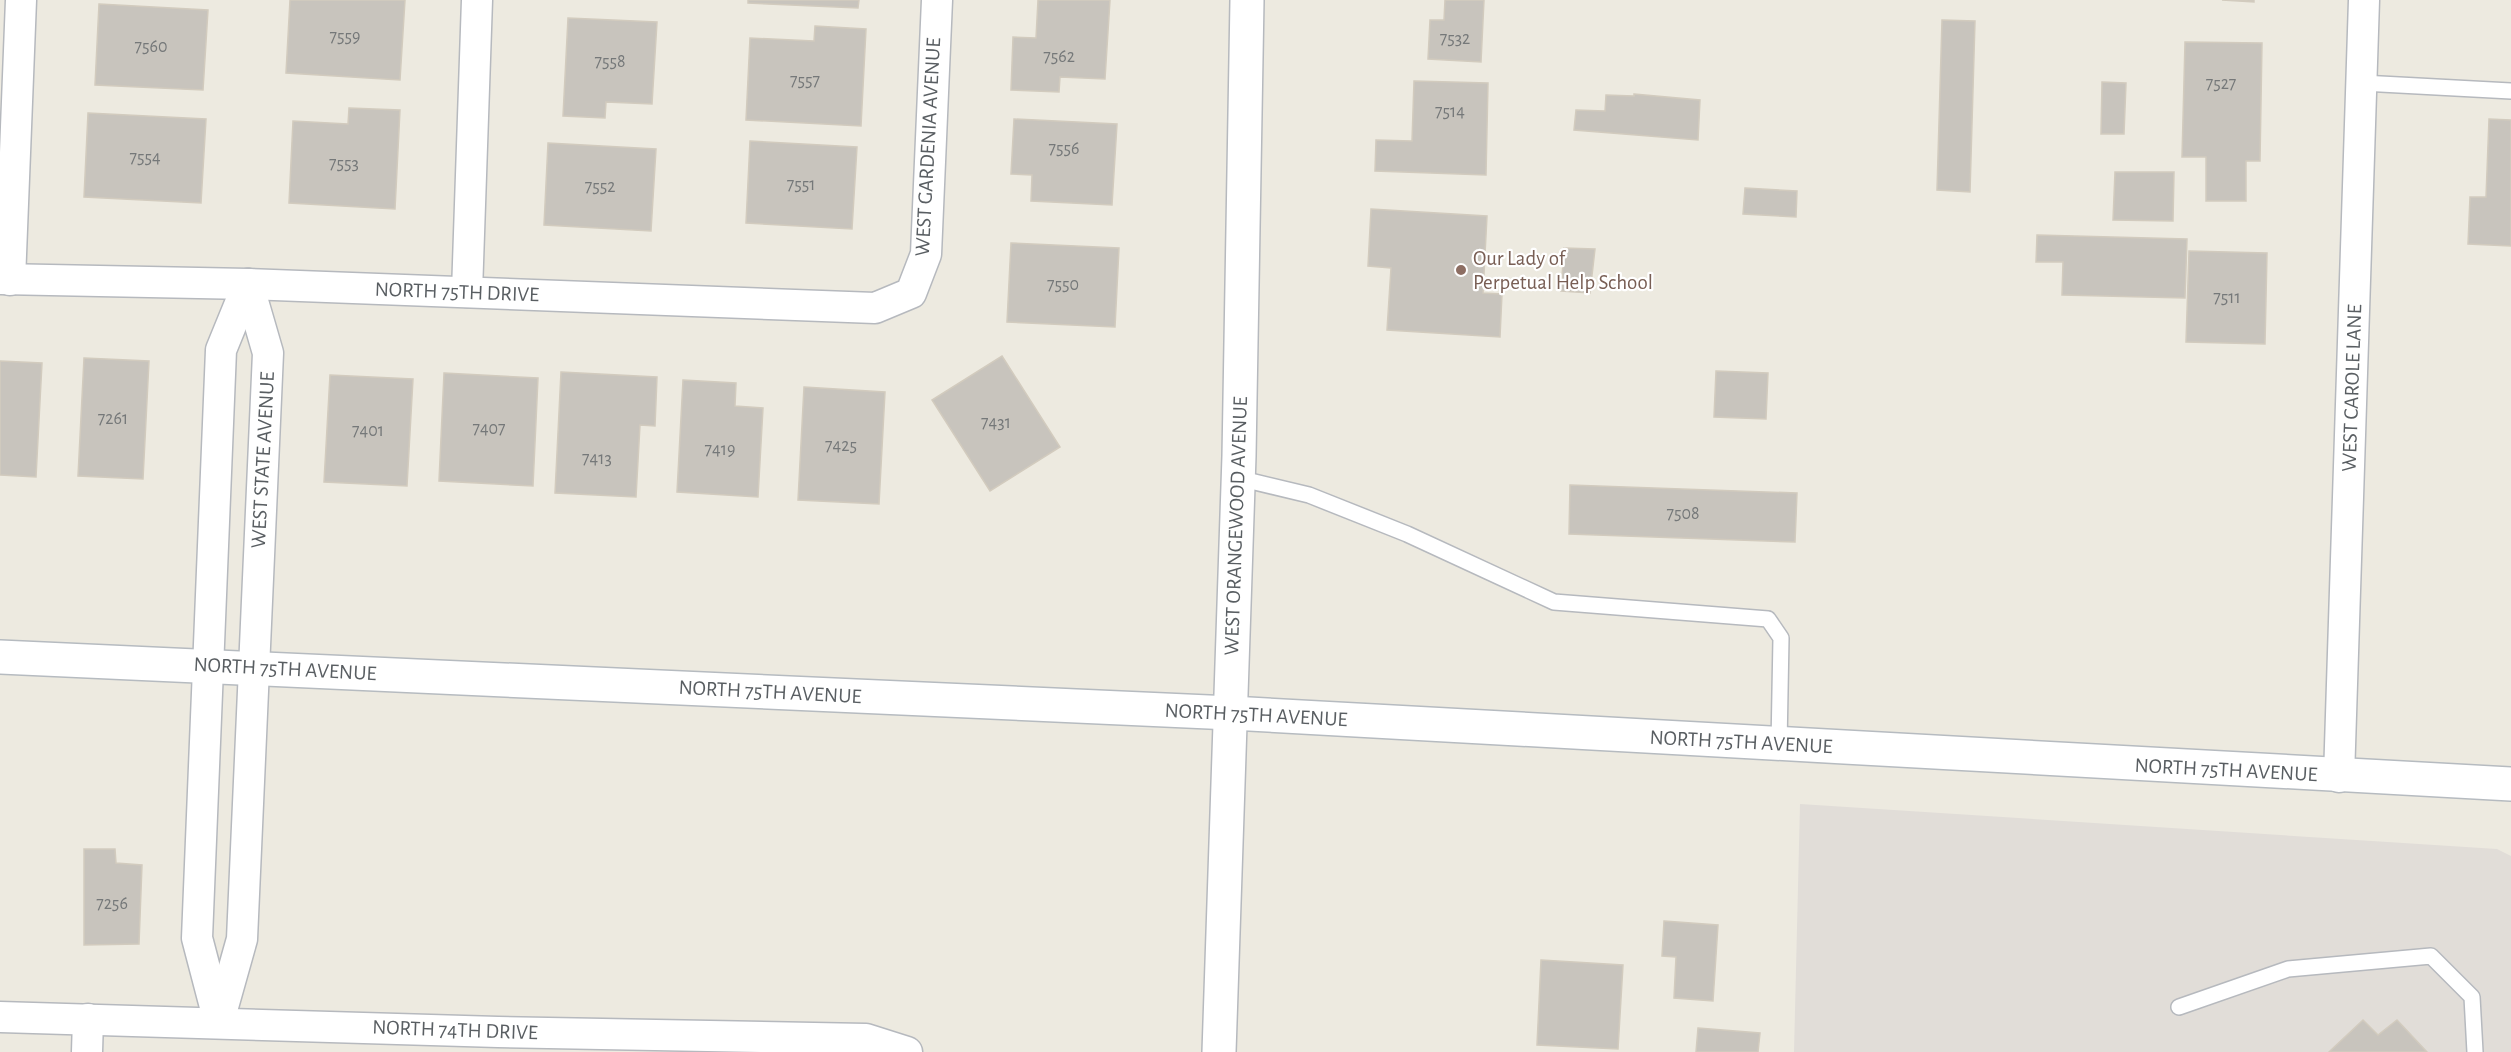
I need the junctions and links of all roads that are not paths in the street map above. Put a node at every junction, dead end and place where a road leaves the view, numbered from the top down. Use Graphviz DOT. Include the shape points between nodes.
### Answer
graph roads {
  1 [pos="21,0"];
  2 [pos="477,0"];
  3 [pos="937,0"];
  4 [pos="1247,0"];
  5 [pos="2364,0"];
  6 [pos="2362,83"];
  7 [pos="2511,90"];
  8 [pos="5,280"];
  9 [pos="248,284"];
  10 [pos="467,292"];
  11 [pos="911,293"];
  12 [pos="1238,478"];
  13 [pos="0,657"];
  14 [pos="209,665"];
  15 [pos="252,667"];
  16 [pos="1231,713"];
  17 [pos="1779,745"];
  18 [pos="2339,777"];
  19 [pos="2511,784"];
  20 [pos="199,904"];
  21 [pos="244,905"];
  22 [pos="2179,1007"];
  23 [pos="0,1017"];
  24 [pos="88,1019"];
  25 [pos="219,1022"];
  26 [pos="498,1042"];
  27 [pos="87,1052"];
  28 [pos="907,1052"];
  29 [pos="1219,1052"];
  30 [pos="2475,1052"];
  1 -- 8 [label="street"];
  2 -- 10 [label="street"];
  3 -- 11 [label="street, WEST GARDENIA AVENUE" via="926,254"];
  4 -- 12 [label="main road, WEST ORANGEWOOD AVENUE"];
  5 -- 6 [label="street, WEST CAROLE LANE"];
  6 -- 7 [label="lane"];
  6 -- 18 [label="street, WEST CAROLE LANE"];
  8 -- 9 [label="street, NORTH 75TH DRIVE"];
  9 -- 10 [label="street, NORTH 75TH DRIVE"];
  9 -- 14 [label="street" via="221,350"];
  9 -- 15 [label="street, WEST STATE AVENUE" via="268,352"];
  10 -- 11 [label="street, NORTH 75TH DRIVE" via="875,308"];
  12 -- 16 [label="main road, WEST ORANGEWOOD AVENUE"];
  12 -- 17 [label="lane" via="1309,495 1407,534 1554,602 1768,619 1781,638"];
  13 -- 14 [label="main road, NORTH 75TH AVENUE"];
  14 -- 15 [label="main road, NORTH 75TH AVENUE"];
  14 -- 20 [label="street"];
  15 -- 16 [label="main road, NORTH 75TH AVENUE"];
  15 -- 21 [label="street, WEST STATE AVENUE"];
  16 -- 17 [label="main road, NORTH 75TH AVENUE"];
  16 -- 29 [label="main road, WEST ORANGEWOOD AVENUE"];
  17 -- 18 [label="main road, NORTH 75TH AVENUE"];
  18 -- 19 [label="main road, NORTH 75TH AVENUE"];
  20 -- 21 [label="street"];
  20 -- 25 [label="street" via="197,938"];
  21 -- 25 [label="street, WEST STATE AVENUE" via="242,939"];
  22 -- 30 [label="lane" via="2288,969 2431,956 2472,997"];
  23 -- 24 [label="street, NORTH 74TH DRIVE"];
  24 -- 25 [label="street, NORTH 74TH DRIVE"];
  24 -- 27 [label="street"];
  25 -- 26 [label="street, NORTH 74TH DRIVE"];
  26 -- 28 [label="street, NORTH 74TH DRIVE" via="866,1039"];
}
